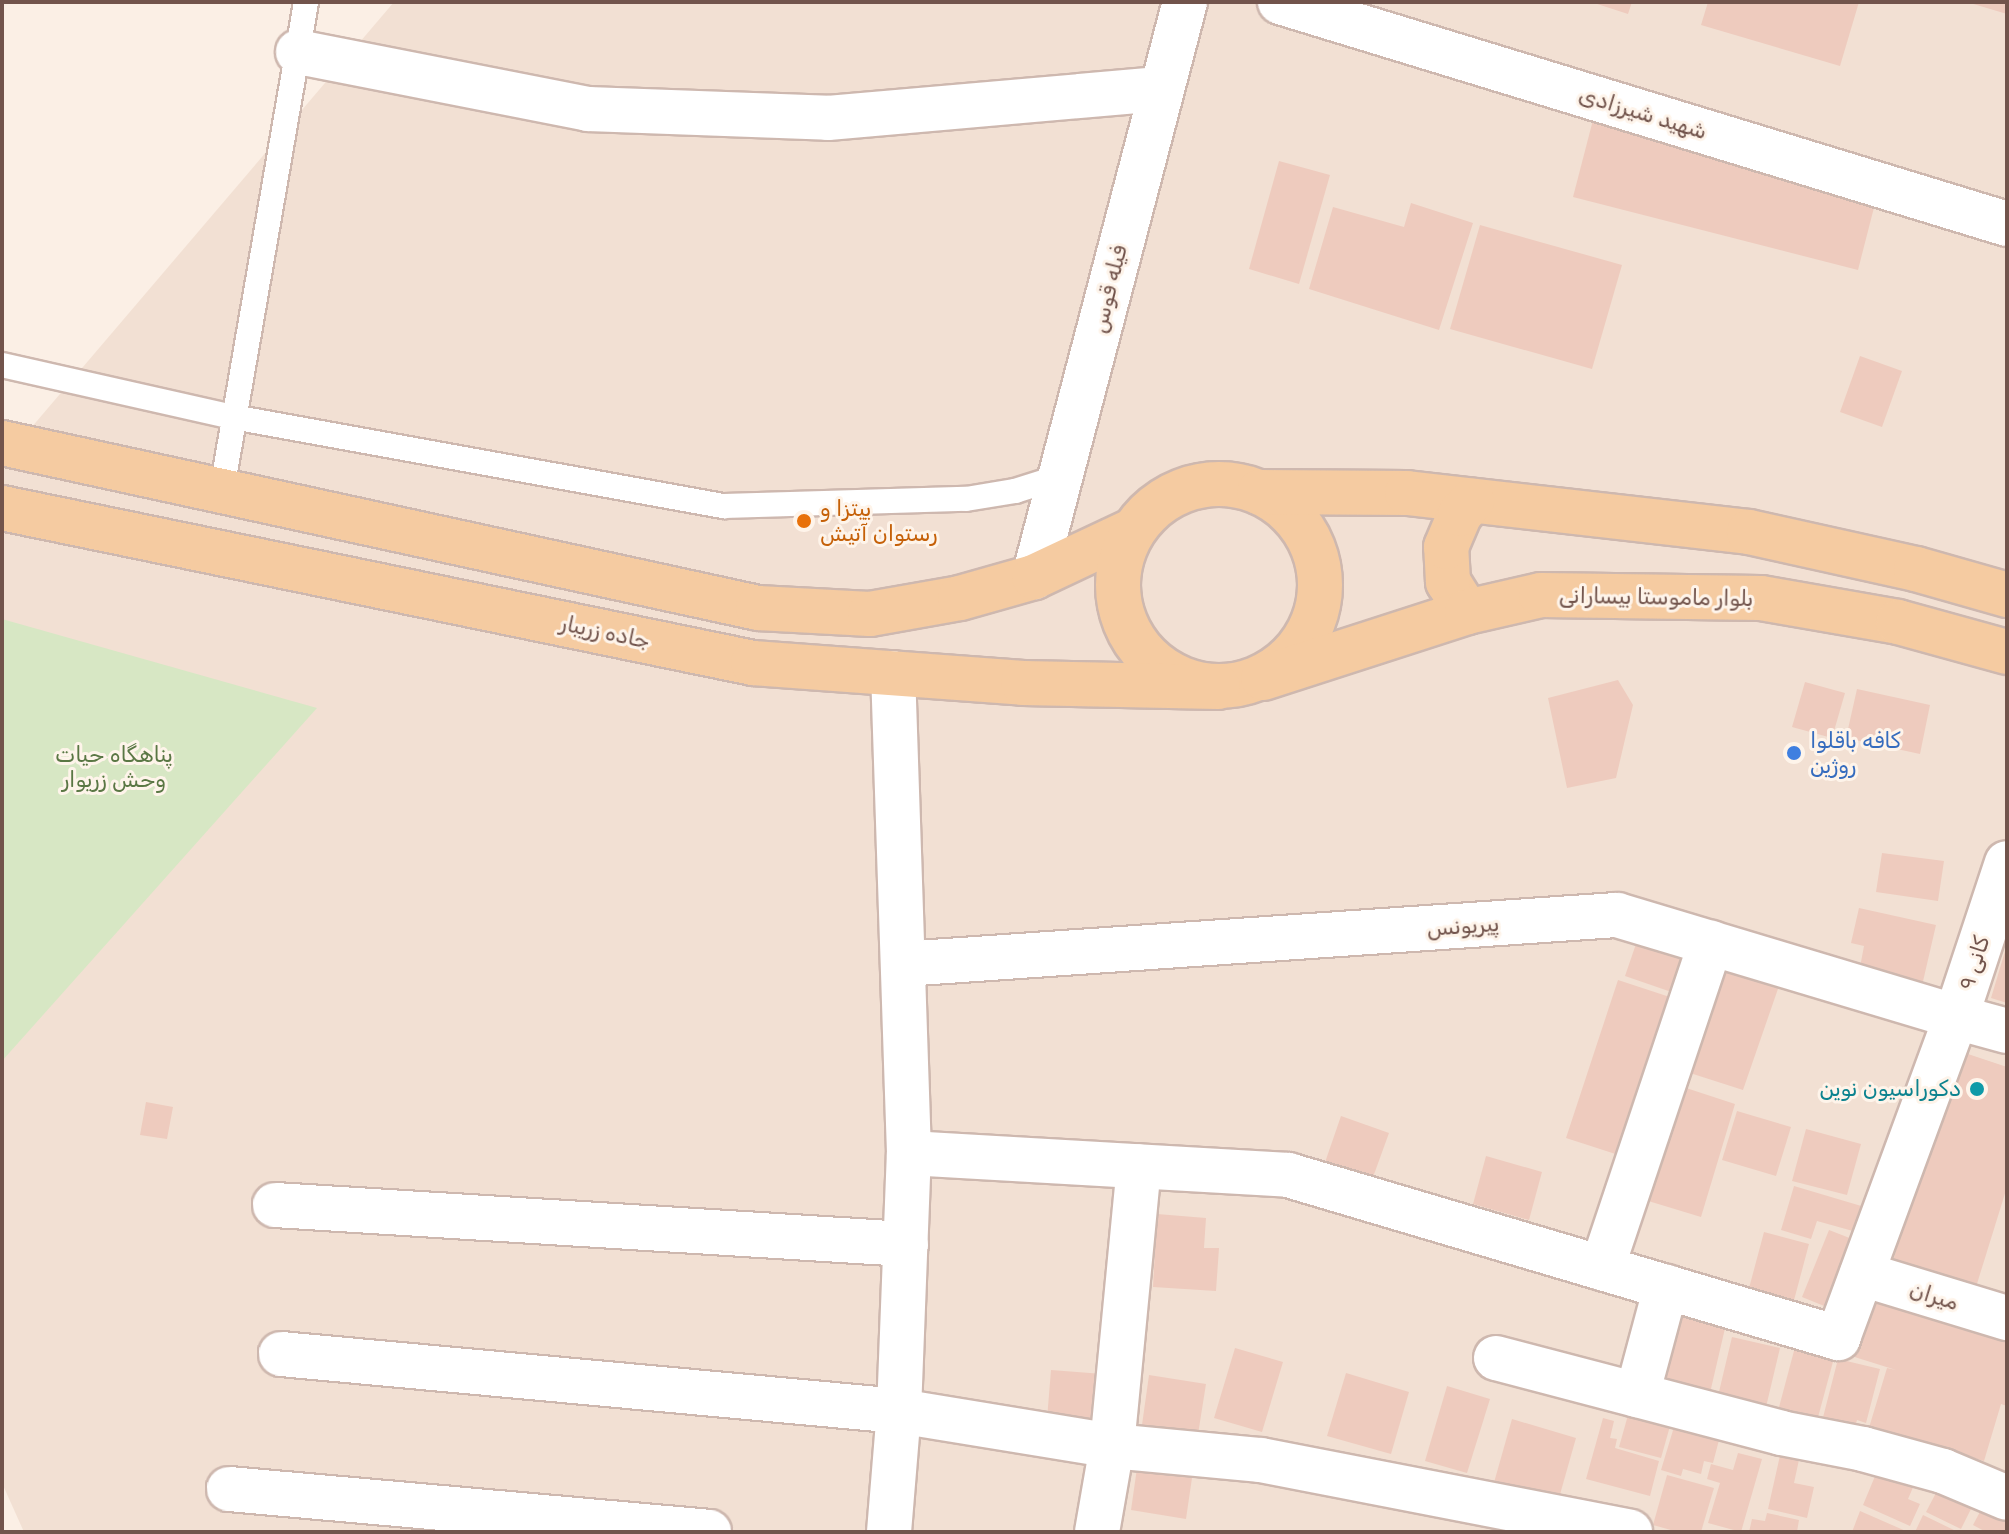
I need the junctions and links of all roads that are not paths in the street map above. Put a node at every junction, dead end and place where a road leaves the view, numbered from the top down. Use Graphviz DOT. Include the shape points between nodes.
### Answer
graph roads {
  1 [pos="306,2"];
  2 [pos="1185,2"];
  3 [pos="1280,2"];
  4 [pos="298,52"];
  5 [pos="1160,89"];
  6 [pos="2007,224"];
  7 [pos="2,365"];
  8 [pos="233,417"];
  9 [pos="2,443"];
  10 [pos="1062,476"];
  11 [pos="222,489"];
  12 [pos="1259,492"];
  13 [pos="1472,501"];
  14 [pos="2,508"];
  15 [pos="1134,530"];
  16 [pos="1034,577"];
  17 [pos="2007,595"];
  18 [pos="1467,612"];
  19 [pos="2007,652"];
  20 [pos="893,673"];
  21 [pos="1263,678"];
  22 [pos="1218,687"];
  23 [pos="2007,863"];
  24 [pos="1711,943"];
  25 [pos="903,964"];
  26 [pos="1956,1017"];
  27 [pos="2007,1031"];
  28 [pos="909,1153"];
  29 [pos="1139,1166"];
  30 [pos="275,1205"];
  31 [pos="906,1244"];
  32 [pos="1602,1268"];
  33 [pos="1862,1274"];
  34 [pos="1666,1287"];
  35 [pos="2007,1318"];
  36 [pos="281,1354"];
  37 [pos="1496,1358"];
  38 [pos="1637,1395"];
  39 [pos="899,1411"];
  40 [pos="1112,1446"];
  41 [pos="229,1489"];
  42 [pos="2007,1498"];
  43 [pos="1556,1525"];
  44 [pos="709,1532"];
  45 [pos="889,1532"];
  46 [pos="1097,1532"];
  47 [pos="1630,1532"];
  1 -- 4 [label="lane"];
  2 -- 5 [label="street, فیله قوس"];
  3 -- 6 [label="street, شهید شیرزادی"];
  4 -- 5 [label="street" via="588,109 828,118"];
  4 -- 8 [label="lane"];
  5 -- 10 [label="street, فیله قوس"];
  7 -- 8 [label="lane"];
  8 -- 10 [label="lane" via="724,506 966,499"];
  8 -- 11 [label="lane"];
  9 -- 11 [label="main road"];
  10 -- 16 [label="street, فیله قوس"];
  11 -- 16 [label="main road" via="758,608 870,614 960,598"];
  12 -- 13 [label="main road" via="1407,493"];
  12 -- 15 [label="main road" via="1225,484 1201,486 1168,497"];
  12 -- 21 [label="main road" via="1286,508 1311,539 1321,573 1319,610 1303,644"];
  13 -- 17 [label="main road" via="1749,532"];
  13 -- 18 [label="main road" via="1460,514 1446,547 1448,582"];
  14 -- 20 [label="main road, جاده زریبار" via="753,663"];
  15 -- 16 [label="main road"];
  15 -- 22 [label="main road" via="1119,565 1118,591 1139,648 1163,670 1189,683"];
  18 -- 19 [label="main road, بلوار ماموستا بیسارانی" via="1541,595 1761,598 1898,622"];
  18 -- 21 [label="main road, بلوار ماموستا بیسارانی"];
  20 -- 22 [label="main road, جاده زریبار" via="1023,683"];
  20 -- 25 [label="street"];
  21 -- 22 [label="main road"];
  23 -- 26 [label="street, کانی ۹"];
  24 -- 25 [label="street, پیریونس" via="1617,915"];
  24 -- 26 [label="street, پیریونس"];
  24 -- 32 [label="street"];
  25 -- 28 [label="street"];
  26 -- 27 [label="street, پیریونس"];
  26 -- 33 [label="street, کانی ۹"];
  28 -- 29 [label="street"];
  28 -- 31 [label="street"];
  29 -- 32 [label="street" via="1288,1175"];
  29 -- 40 [label="street"];
  30 -- 31 [label="street"];
  31 -- 39 [label="street"];
  32 -- 34 [label="street"];
  33 -- 34 [label="street, کانی ۹" via="1838,1338"];
  33 -- 35 [label="street, میران"];
  34 -- 38 [label="street"];
  36 -- 39 [label="street"];
  37 -- 38 [label="street"];
  38 -- 42 [label="street" via="1943,1471"];
  39 -- 40 [label="street"];
  39 -- 45 [label="street"];
  40 -- 43 [label="street" via="1261,1460"];
  40 -- 46 [label="street"];
  41 -- 44 [label="street"];
  43 -- 47 [label="street"];
}
